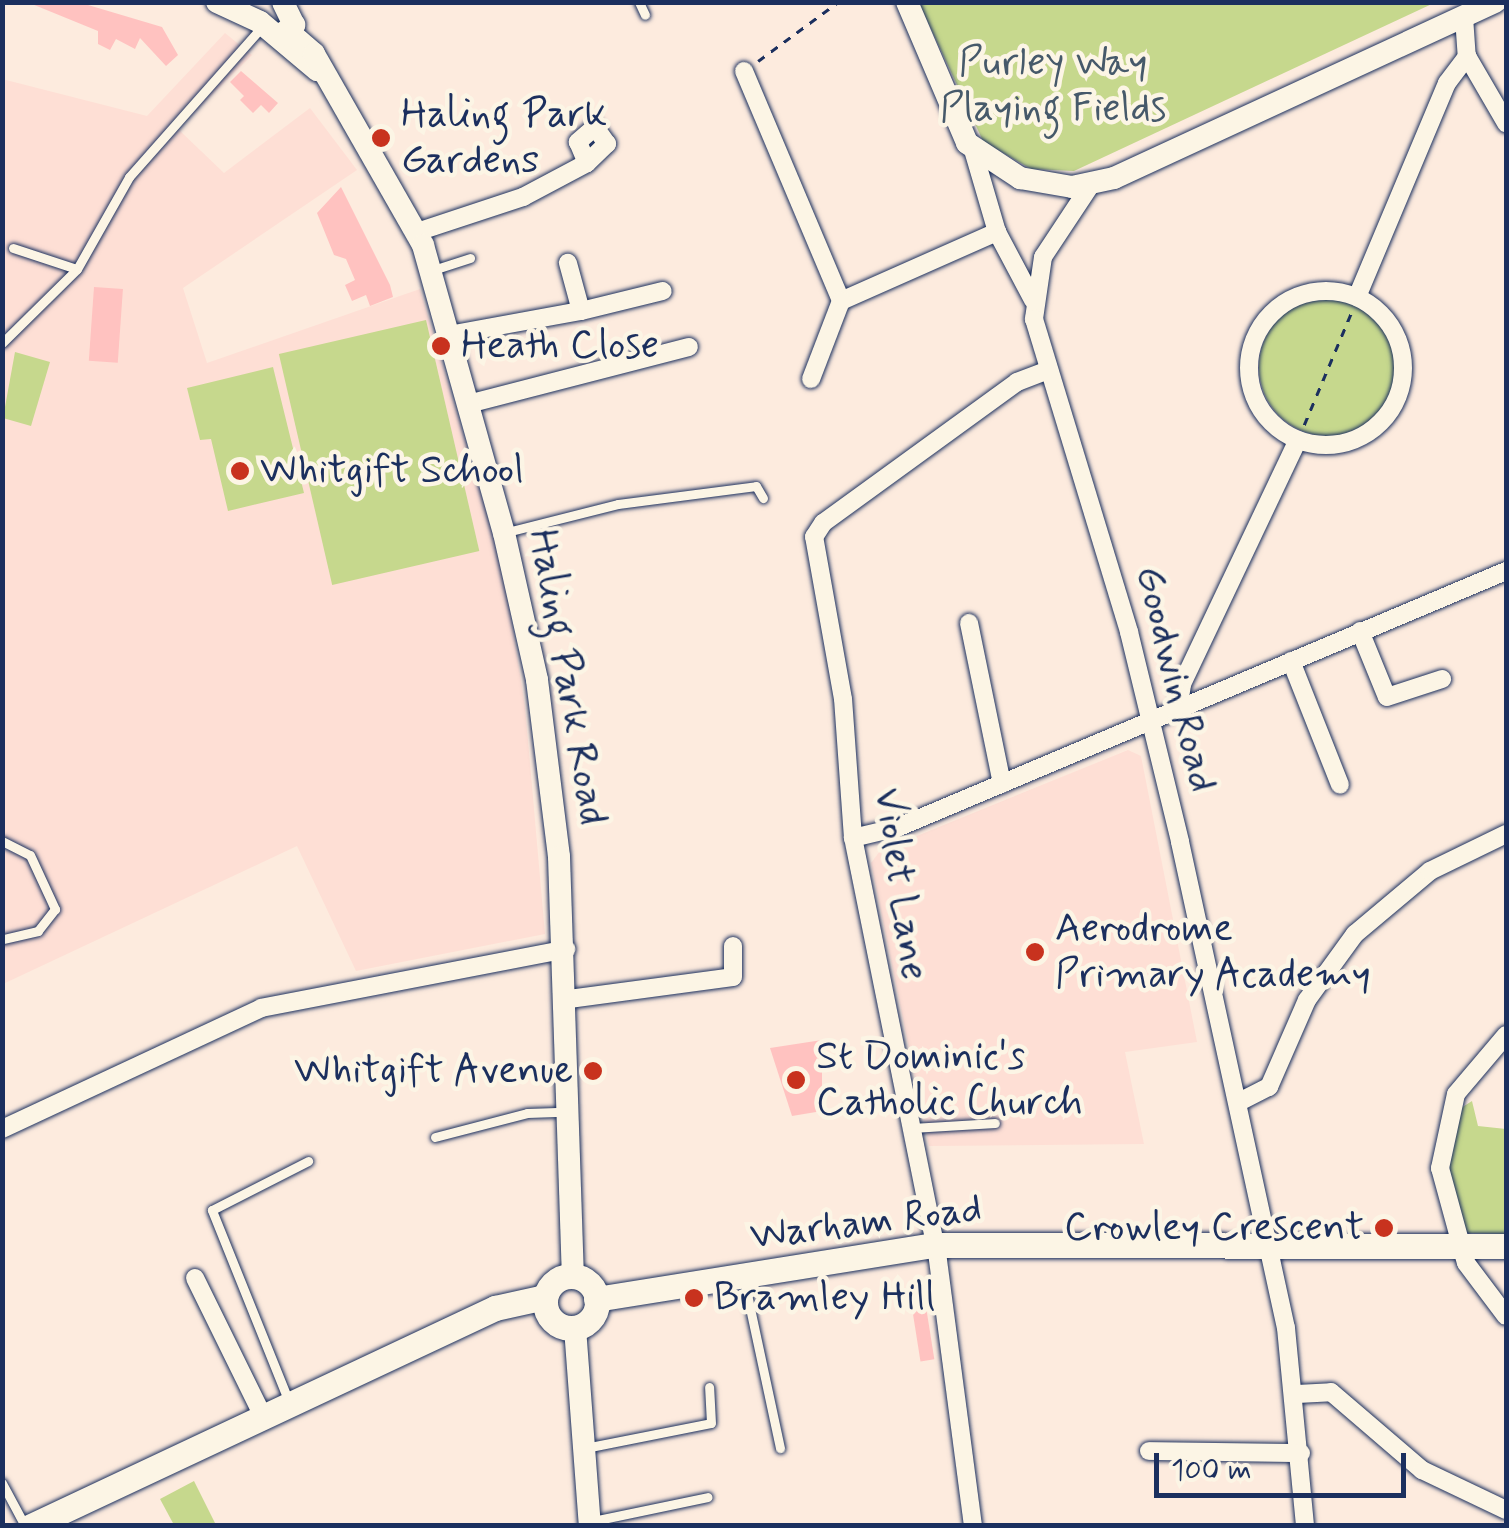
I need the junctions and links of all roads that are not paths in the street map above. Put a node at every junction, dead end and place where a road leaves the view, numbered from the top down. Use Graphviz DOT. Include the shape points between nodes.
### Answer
graph roads {
  1 [pos="217,2"];
  2 [pos="639,2"];
  3 [pos="908,2"];
  4 [pos="1495,2"];
  5 [pos="277,14"];
  6 [pos="645,15"];
  7 [pos="1464,17"];
  8 [pos="1467,56"];
  9 [pos="744,72"];
  10 [pos="1506,122"];
  11 [pos="973,150"];
  12 [pos="587,163"];
  13 [pos="1090,186"];
  14 [pos="417,232"];
  15 [pos="997,232"];
  16 [pos="13,248"];
  17 [pos="470,258"];
  18 [pos="568,264"];
  19 [pos="77,269"];
  20 [pos="433,270"];
  21 [pos="663,290"];
  22 [pos="1357,297"];
  23 [pos="1033,300"];
  24 [pos="841,301"];
  25 [pos="581,311"];
  26 [pos="454,334"];
  27 [pos="2,343"];
  28 [pos="689,347"];
  29 [pos="1049,370"];
  30 [pos="811,379"];
  31 [pos="472,403"];
  32 [pos="1298,440"];
  33 [pos="763,498"];
  34 [pos="504,532"];
  35 [pos="1506,571"];
  36 [pos="970,623"];
  37 [pos="1360,631"];
  38 [pos="1292,661"];
  39 [pos="1442,680"];
  40 [pos="1178,710"];
  41 [pos="1150,722"];
  42 [pos="1002,784"];
  43 [pos="1340,785"];
  44 [pos="1506,834"];
  45 [pos="853,838"];
  46 [pos="2,840"];
  47 [pos="2,938"];
  48 [pos="733,946"];
  49 [pos="566,949"];
  50 [pos="569,999"];
  51 [pos="1506,1035"];
  52 [pos="1239,1102"];
  53 [pos="572,1112"];
  54 [pos="995,1123"];
  55 [pos="912,1128"];
  56 [pos="2,1129"];
  57 [pos="435,1138"];
  58 [pos="308,1162"];
  59 [pos="1267,1241"];
  60 [pos="1457,1244"];
  61 [pos="932,1245"];
  62 [pos="1506,1246"];
  63 [pos="742,1274"];
  64 [pos="573,1277"];
  65 [pos="195,1278"];
  66 [pos="545,1297"];
  67 [pos="596,1299"];
  68 [pos="1506,1316"];
  69 [pos="575,1328"];
  70 [pos="709,1387"];
  71 [pos="1297,1394"];
  72 [pos="290,1404"];
  73 [pos="263,1416"];
  74 [pos="582,1448"];
  75 [pos="780,1448"];
  76 [pos="1149,1451"];
  77 [pos="1301,1453"];
  78 [pos="2,1483"];
  79 [pos="708,1497"];
  80 [pos="1506,1510"];
  81 [pos="590,1524"];
  82 [pos="28,1526"];
  83 [pos="973,1526"];
  84 [pos="1304,1526"];
  1 -- 5 [label="street, Haling Park Road"];
  2 -- 6 [label="lane"];
  3 -- 11 [label="street"];
  4 -- 7 [label="street"];
  5 -- 14 [label="street, Haling Park Road" via="314,54 317,70"];
  5 -- 19 [label="lane" via="128,177"];
  7 -- 8 [label="street"];
  7 -- 13 [label="street"];
  8 -- 10 [label="street"];
  8 -- 22 [label="street" via="1447,83"];
  9 -- 24 [label="street"];
  11 -- 13 [label="street" via="1030,182"];
  11 -- 15 [label="street, Goodwin Road"];
  12 -- 14 [label="street" via="523,197"];
  13 -- 23 [label="street" via="1054,234"];
  14 -- 20 [label="street, Haling Park Road"];
  15 -- 23 [label="street, Goodwin Road"];
  15 -- 24 [label="street"];
  16 -- 19 [label="lane"];
  17 -- 20 [label="lane"];
  18 -- 25 [label="street"];
  19 -- 27 [label="lane"];
  20 -- 26 [label="street, Haling Park Road"];
  21 -- 25 [label="street"];
  22 -- 32 [label="street" via="1387,322 1403,358 1392,409 1350,441"];
  22 -- 32 [label="street" via="1298,297 1268,318 1255,339 1249,362 1256,398 1277,428"];
  23 -- 29 [label="street, Goodwin Road"];
  24 -- 30 [label="street"];
  25 -- 26 [label="street"];
  26 -- 31 [label="street, Haling Park Road"];
  28 -- 31 [label="street"];
  29 -- 41 [label="street, Goodwin Road"];
  29 -- 45 [label="street, Violet Lane" via="1017,382 822,523 814,537 843,699"];
  31 -- 34 [label="street, Haling Park Road"];
  32 -- 40 [label="street" via="1182,684"];
  33 -- 34 [label="lane" via="756,486 618,504"];
  34 -- 49 [label="street, Haling Park Road" via="545,731"];
  35 -- 37 [label="street"];
  36 -- 42 [label="street"];
  37 -- 38 [label="street"];
  37 -- 39 [label="street" via="1387,697"];
  38 -- 40 [label="street"];
  38 -- 43 [label="street"];
  40 -- 41 [label="street"];
  41 -- 42 [label="street"];
  41 -- 52 [label="street, Goodwin Road"];
  42 -- 45 [label="street"];
  44 -- 52 [label="street" via="1430,871 1354,934 1306,1000 1272,1083"];
  45 -- 55 [label="street, Violet Lane"];
  46 -- 47 [label="lane" via="30,855 54,910 38,931"];
  48 -- 50 [label="street" via="733,977"];
  49 -- 50 [label="street, Haling Park Road"];
  49 -- 56 [label="street" via="261,1008"];
  50 -- 53 [label="street, Haling Park Road"];
  51 -- 60 [label="street" via="1471,1069 1448,1115 1442,1194"];
  52 -- 59 [label="street, Goodwin Road"];
  53 -- 57 [label="lane" via="527,1113"];
  53 -- 64 [label="street, Haling Park Road"];
  54 -- 55 [label="lane"];
  55 -- 61 [label="street, Violet Lane"];
  58 -- 72 [label="lane" via="212,1210"];
  59 -- 60 [label="main road, Warham Road"];
  59 -- 61 [label="main road, Warham Road"];
  59 -- 71 [label="street, Goodwin Road"];
  60 -- 62 [label="main road, Warham Road"];
  60 -- 68 [label="street" via="1474,1281"];
  61 -- 63 [label="main road, Warham Road"];
  61 -- 83 [label="street, Violet Lane"];
  63 -- 67 [label="main road, Warham Road"];
  63 -- 75 [label="lane"];
  64 -- 66 [label="main road" via="560,1278"];
  64 -- 67 [label="main road"];
  65 -- 73 [label="street"];
  66 -- 69 [label="main road" via="554,1322"];
  66 -- 72 [label="main road" via="495,1308"];
  67 -- 69 [label="main road" via="589,1321"];
  69 -- 74 [label="street"];
  70 -- 74 [label="lane" via="711,1423"];
  71 -- 77 [label="street, Goodwin Road"];
  71 -- 80 [label="street" via="1332,1392 1422,1470"];
  72 -- 73 [label="main road"];
  73 -- 82 [label="main road"];
  74 -- 81 [label="street"];
  76 -- 77 [label="street"];
  77 -- 84 [label="street, Goodwin Road"];
  78 -- 82 [label="lane"];
  79 -- 81 [label="lane"];
}
